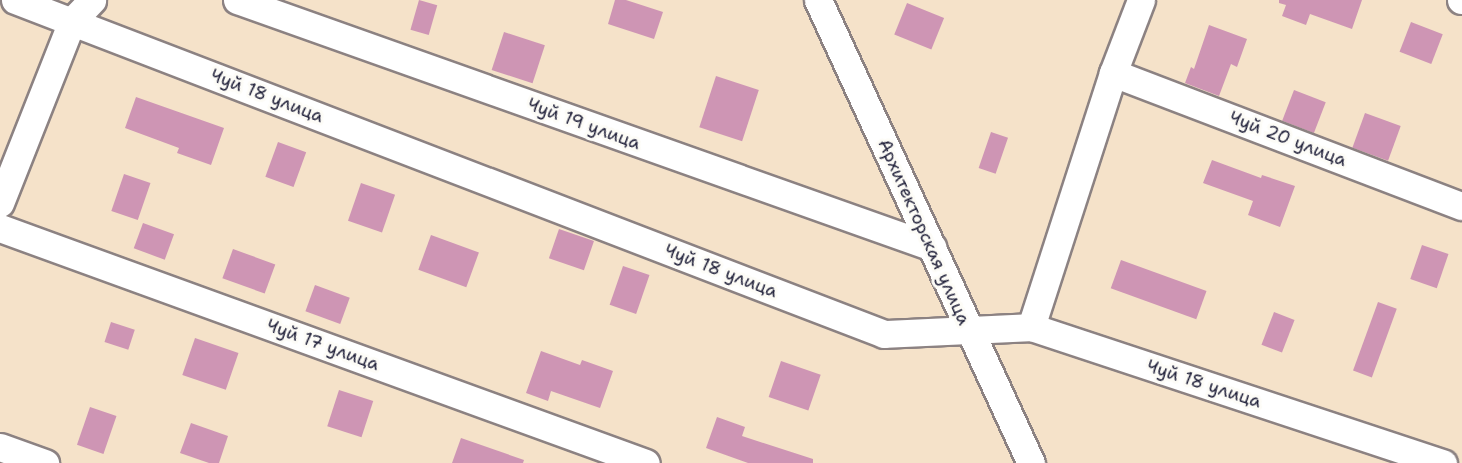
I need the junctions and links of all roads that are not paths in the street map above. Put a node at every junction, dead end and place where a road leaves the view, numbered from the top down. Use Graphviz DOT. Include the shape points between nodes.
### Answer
graph roads {
  1 [pos="15,0"];
  2 [pos="92,0"];
  3 [pos="237,0"];
  4 [pos="818,0"];
  5 [pos="1141,0"];
  6 [pos="72,21"];
  7 [pos="1113,73"];
  8 [pos="0,203"];
  9 [pos="1462,206"];
  10 [pos="0,228"];
  11 [pos="932,247"];
  12 [pos="1031,327"];
  13 [pos="968,329"];
  14 [pos="0,447"];
  15 [pos="45,463"];
  16 [pos="646,463"];
  17 [pos="1031,463"];
  18 [pos="1443,463"];
  1 -- 6 [label="street, Чуй 18 улица"];
  2 -- 6 [label="street"];
  3 -- 11 [label="street, Чуй 19 улица"];
  4 -- 11 [label="street, Архитекторская улица"];
  5 -- 7 [label="street"];
  6 -- 8 [label="street"];
  6 -- 13 [label="street, Чуй 18 улица" via="884,334"];
  7 -- 9 [label="street, Чуй 20 улица"];
  7 -- 12 [label="street"];
  10 -- 16 [label="street, Чуй 17 улица"];
  11 -- 13 [label="street, Архитекторская улица"];
  12 -- 13 [label="street, Чуй 18 улица"];
  12 -- 18 [label="street, Чуй 18 улица"];
  13 -- 17 [label="street, Архитекторская улица"];
  14 -- 15 [label="street"];
}
